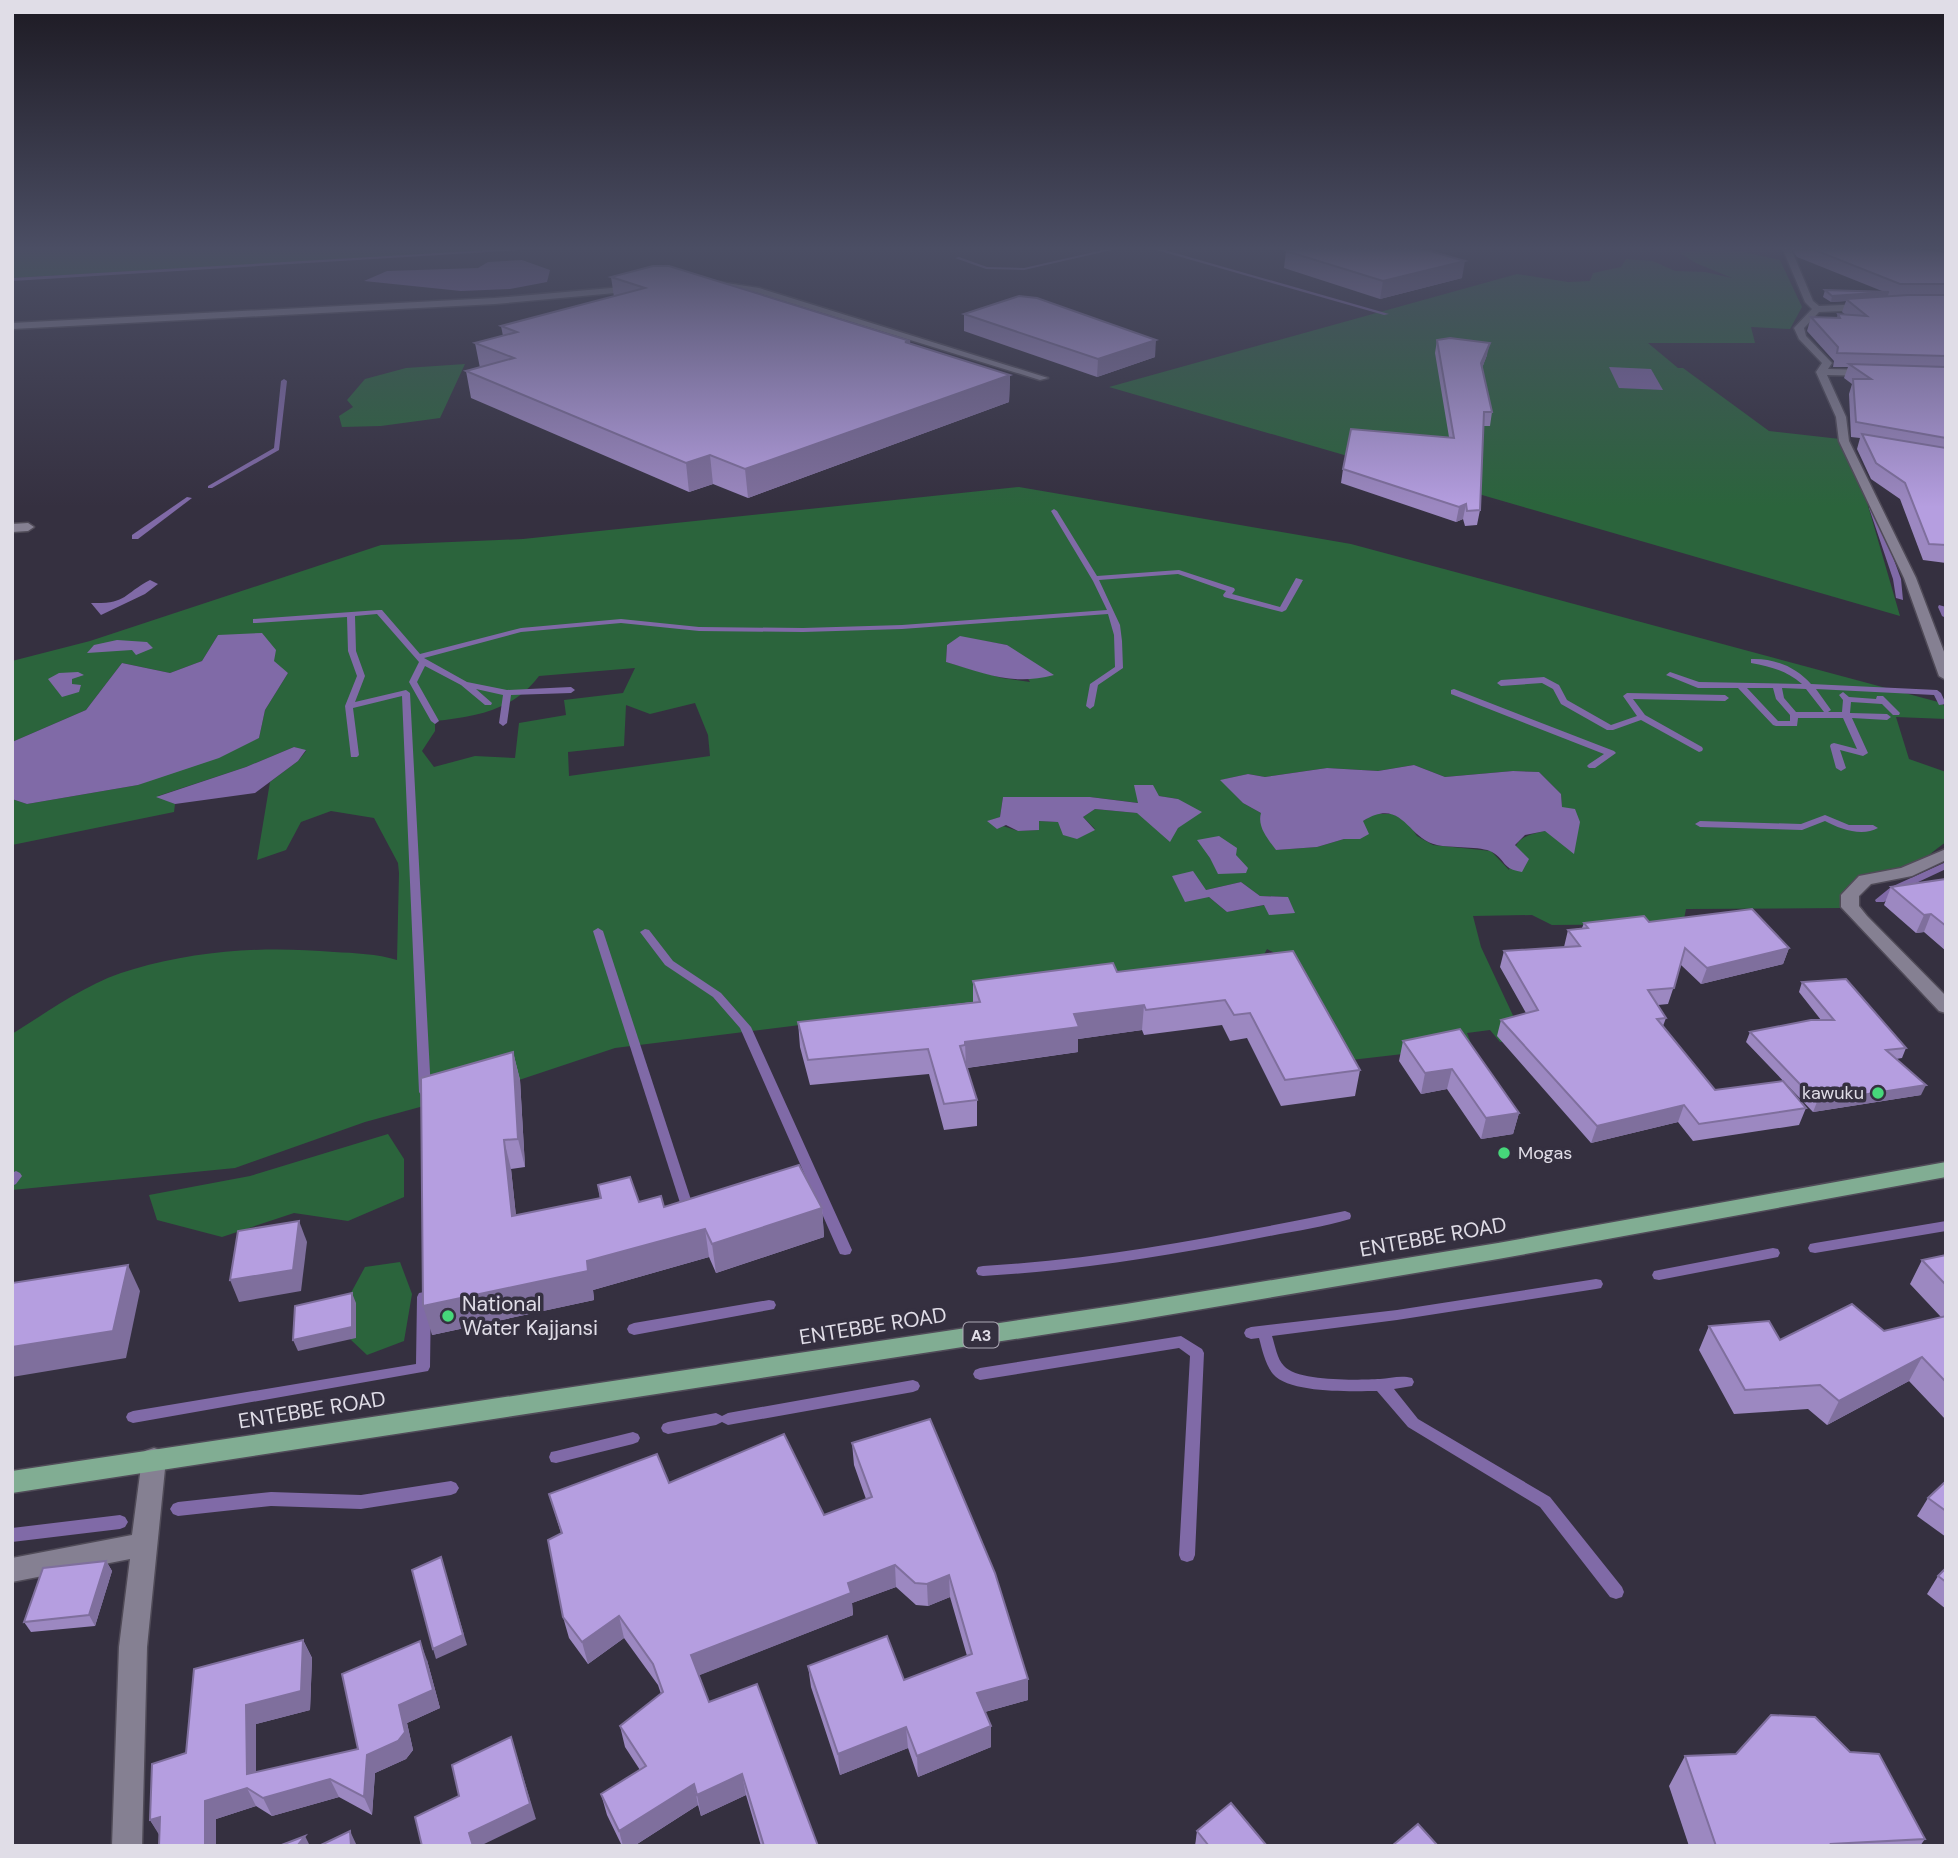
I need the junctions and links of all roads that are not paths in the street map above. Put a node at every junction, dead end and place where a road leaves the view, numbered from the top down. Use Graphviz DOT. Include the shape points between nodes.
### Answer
graph roads {
  1 [pos="899,334"];
  2 [pos="1801,334"];
  3 [pos="1821,372"];
  4 [pos="1882,374"];
  5 [pos="1043,378"];
  6 [pos="1844,441"];
  7 [pos="1856,443"];
  8 [pos="28,527"];
  9 [pos="12,528"];
  10 [pos="1946,676"];
  11 [pos="1946,853"];
  12 [pos="1946,1007"];
  13 [pos="1946,1169"];
  14 [pos="154,1459"];
  15 [pos="12,1482"];
  16 [pos="143,1545"];
  17 [pos="12,1570"];
  18 [pos="127,1846"];
  1 -- 5 [label="street"];
  2 -- 3 [label="street" via="1827,363"];
  3 -- 4 [label="street"];
  3 -- 6 [label="street" via="1840,417"];
  6 -- 7 [label="street"];
  6 -- 10 [label="street" via="1910,578"];
  8 -- 9 [label="street"];
  11 -- 12 [label="street" via="1906,872 1865,880 1850,895 1850,907"];
  13 -- 14 [label="main road, ENTEBBE ROAD / A3" via="1126,1313"];
  14 -- 15 [label="main road, ENTEBBE ROAD / A3"];
  14 -- 16 [label="street"];
  16 -- 17 [label="street"];
  16 -- 18 [label="street" via="133,1647"];
}
